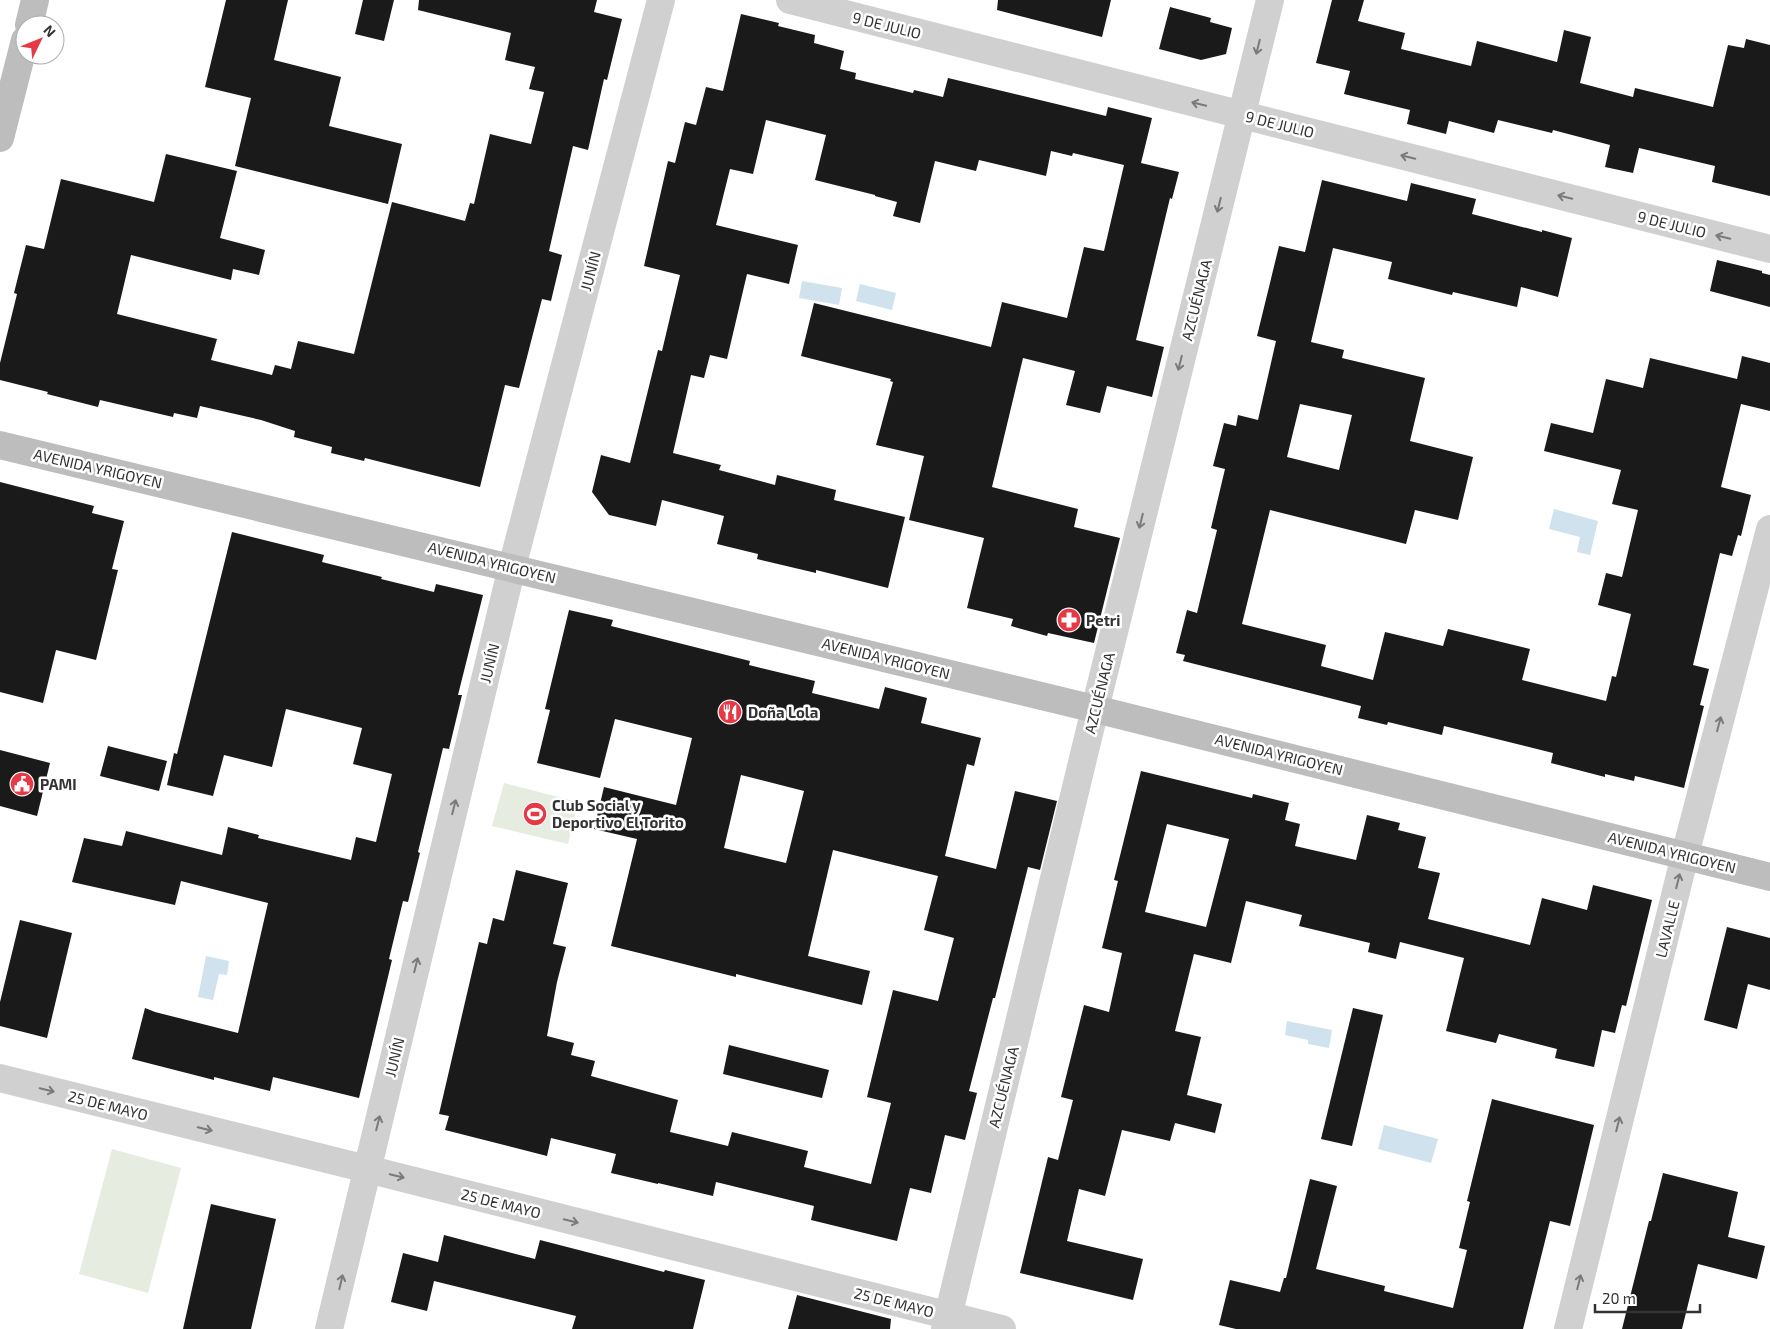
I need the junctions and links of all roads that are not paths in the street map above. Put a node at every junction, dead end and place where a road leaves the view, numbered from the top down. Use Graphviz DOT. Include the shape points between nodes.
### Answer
graph roads {
  1 [pos="35,0"];
  2 [pos="661,0"];
  3 [pos="790,0"];
  4 [pos="1270,0"];
  5 [pos="31,15"];
  6 [pos="19,65"];
  7 [pos="1242,115"];
  8 [pos="0,138"];
  9 [pos="1770,249"];
  10 [pos="0,445"];
  11 [pos="1770,529"];
  12 [pos="512,567"];
  13 [pos="1095,709"];
  14 [pos="1685,855"];
  15 [pos="1770,877"];
  16 [pos="0,1078"];
  17 [pos="368,1169"];
  18 [pos="946,1322"];
  19 [pos="330,1329"];
  20 [pos="1002,1329"];
  21 [pos="1568,1329"];
  1 -- 5 [label="main road"];
  2 -- 12 [label="street, JUNÍN"];
  7 -- 3 [label="street, 9 DE JULIO, one-way"];
  4 -- 7 [label="street, AZCUÉNAGA, one-way"];
  6 -- 8 [label="main road"];
  9 -- 7 [label="street, 9 DE JULIO, one-way"];
  7 -- 13 [label="street, AZCUÉNAGA, one-way"];
  10 -- 12 [label="main road, AVENIDA YRIGOYEN"];
  14 -- 11 [label="street, LAVALLE, one-way"];
  12 -- 13 [label="main road, AVENIDA YRIGOYEN"];
  17 -- 12 [label="street, JUNÍN, one-way"];
  13 -- 14 [label="main road, AVENIDA YRIGOYEN"];
  13 -- 18 [label="street, AZCUÉNAGA"];
  14 -- 15 [label="main road, AVENIDA YRIGOYEN"];
  21 -- 14 [label="street, LAVALLE, one-way"];
  16 -- 17 [label="street, 25 DE MAYO, one-way"];
  17 -- 18 [label="street, 25 DE MAYO, one-way"];
  19 -- 17 [label="street, JUNÍN, one-way"];
  18 -- 20 [label="street, 25 DE MAYO"];
}
